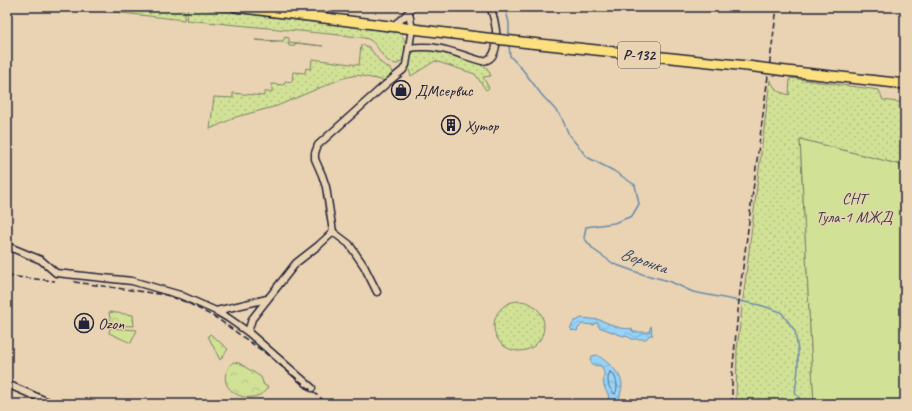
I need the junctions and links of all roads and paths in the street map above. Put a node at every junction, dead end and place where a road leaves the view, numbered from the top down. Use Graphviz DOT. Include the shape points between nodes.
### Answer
graph roads {
  1 [pos="236,7"];
  2 [pos="490,7"];
  3 [pos="410,10"];
  4 [pos="391,26"];
  5 [pos="412,29"];
  6 [pos="409,48"];
  7 [pos="905,84"];
  8 [pos="333,232"];
  9 [pos="7,246"];
  10 [pos="378,292"];
  11 [pos="267,300"];
  12 [pos="216,311"];
  13 [pos="248,332"];
  14 [pos="7,384"];
  15 [pos="312,388"];
  16 [pos="53,404"];
  1 -- 4 [label="main road, Р-132"];
  2 -- 6 [label="street" via="496,30 496,48 494,55 487,60 482,61 434,47"];
  3 -- 4 [label="street" via="401,21"];
  3 -- 5 [label="street"];
  4 -- 5 [label="main road, Р-132"];
  5 -- 6 [label="street"];
  5 -- 7 [label="main road, Р-132, bridge"];
  6 -- 8 [label="street" via="403,70 316,149 315,159 326,187"];
  8 -- 10 [label="street" via="349,244"];
  8 -- 11 [label="street" via="296,263"];
  9 -- 12 [label="street" via="41,260 56,273 132,281 180,295"];
  11 -- 12 [label="street"];
  11 -- 13 [label="street" via="252,319"];
  12 -- 13 [label="street"];
  13 -- 15 [label="street"];
  14 -- 16 [label="street"];
}
